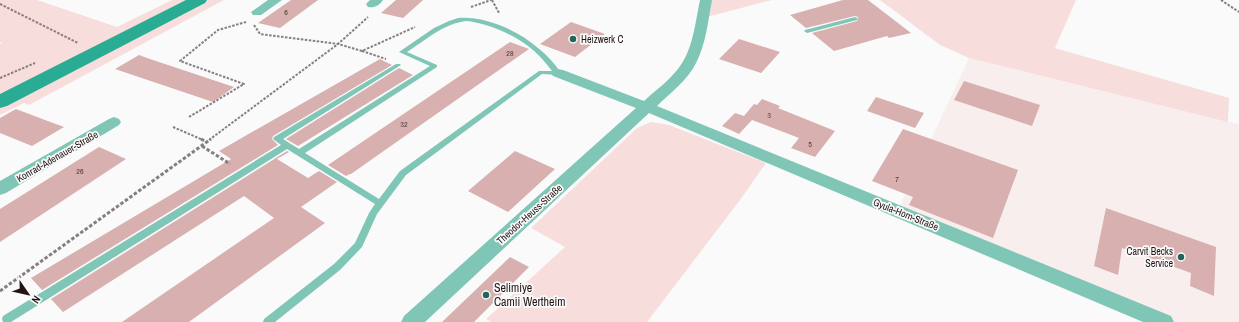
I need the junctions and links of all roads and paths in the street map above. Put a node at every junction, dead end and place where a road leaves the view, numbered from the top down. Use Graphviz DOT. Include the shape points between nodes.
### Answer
graph roads {
  1 [pos="199,0"];
  2 [pos="276,0"];
  3 [pos="706,0"];
  4 [pos="1221,0"];
  5 [pos="374,2"];
  6 [pos="0,4"];
  7 [pos="257,12"];
  8 [pos="1239,12"];
  9 [pos="856,19"];
  10 [pos="807,31"];
  11 [pos="80,44"];
  12 [pos="338,44"];
  13 [pos="362,51"];
  14 [pos="398,65"];
  15 [pos="558,72"];
  16 [pos="0,102"];
  17 [pos="647,106"];
  18 [pos="189,117"];
  19 [pos="114,122"];
  20 [pos="173,127"];
  21 [pos="207,142"];
  22 [pos="287,145"];
  23 [pos="202,146"];
  24 [pos="299,153"];
  25 [pos="244,172"];
  26 [pos="0,189"];
  27 [pos="380,203"];
  28 [pos="0,291"];
  29 [pos="7,319"];
  30 [pos="268,322"];
  31 [pos="411,322"];
  32 [pos="1164,322"];
  1 -- 16 [label="main road"];
  2 -- 7 [label="street"];
  3 -- 17 [label="street, Theodor-Heuss-Straße" via="695,51 689,64 676,80"];
  4 -- 8 [label="path"];
  5 -- 12 [label="path" via="380,6"];
  6 -- 11 [label="path"];
  9 -- 10 [label="lane"];
  12 -- 18 [label="path" via="260,34 250,20 218,30 180,60 244,84"];
  12 -- 21 [label="path"];
  13 -- 14 [label="path"];
  14 -- 22 [label="lane" via="276,139"];
  15 -- 17 [label="street"];
  15 -- 24 [label="lane" via="533,47 511,33 477,20 458,20 402,52 435,66"];
  15 -- 27 [label="lane" via="541,72 403,173"];
  17 -- 31 [label="street, Theodor-Heuss-Straße"];
  17 -- 32 [label="street, Gyula-Horn-Straße"];
  19 -- 26 [label="street, Konrad-Adenauer-Straße"];
  20 -- 21 [label="path"];
  21 -- 23 [label="path"];
  22 -- 24 [label="lane"];
  22 -- 25 [label="lane"];
  23 -- 25 [label="path"];
  23 -- 28 [label="path"];
  24 -- 27 [label="lane"];
  25 -- 29 [label="lane"];
  27 -- 30 [label="lane" via="359,245 337,267"];
}
